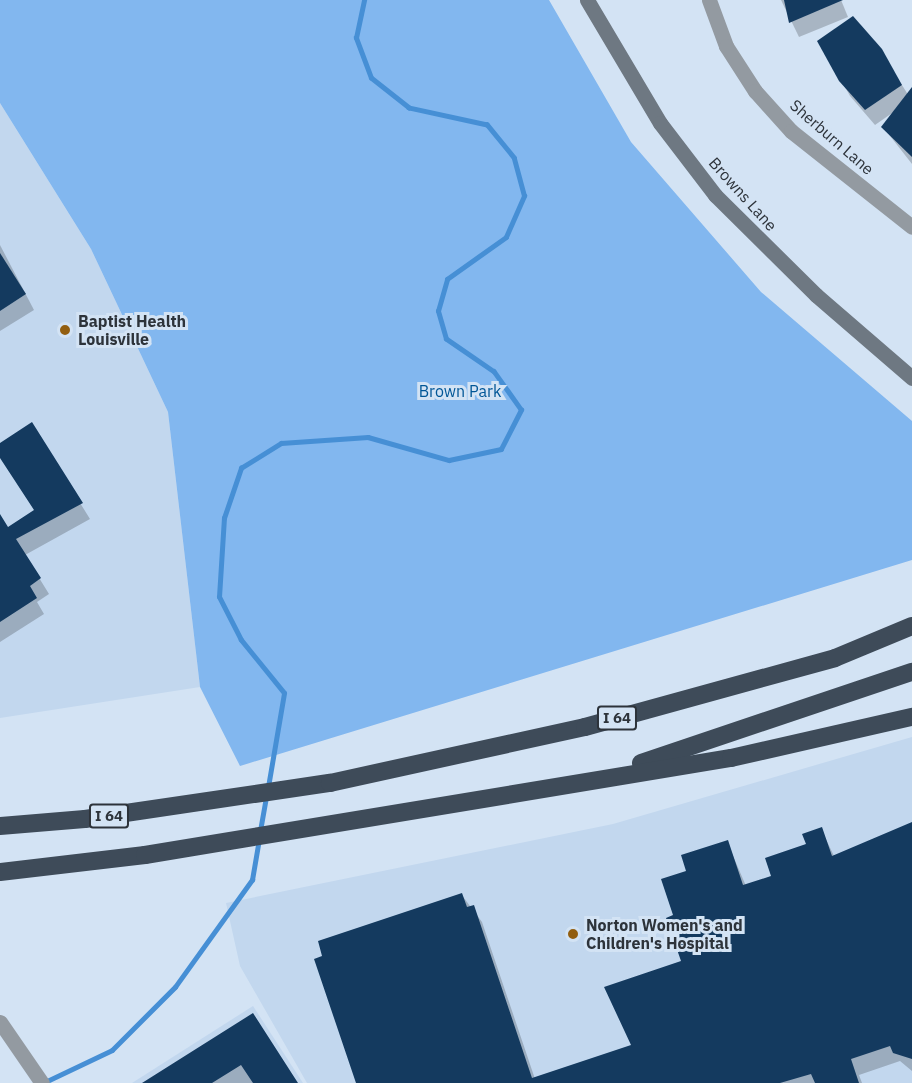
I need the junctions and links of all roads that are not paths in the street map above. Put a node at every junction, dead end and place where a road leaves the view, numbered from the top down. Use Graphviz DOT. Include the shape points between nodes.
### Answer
graph roads {
  1 [pos="586,0"];
  2 [pos="709,0"];
  3 [pos="912,226"];
  4 [pos="912,378"];
  5 [pos="912,626"];
  6 [pos="912,672"];
  7 [pos="912,717"];
  8 [pos="579,783"];
  9 [pos="0,826"];
  10 [pos="0,872"];
  11 [pos="0,1022"];
  12 [pos="42,1083"];
  1 -- 4 [label="street, Browns Lane" via="660,123 715,195 816,295"];
  2 -- 3 [label="street, Sherburn Lane" via="726,46 755,91 791,131"];
  5 -- 9 [label="highway, I 64" via="835,658 585,727 315,785"];
  6 -- 8 [label="highway"];
  7 -- 8 [label="highway" via="731,758"];
  8 -- 10 [label="highway" via="210,844"];
  11 -- 12 [label="street"];
}
